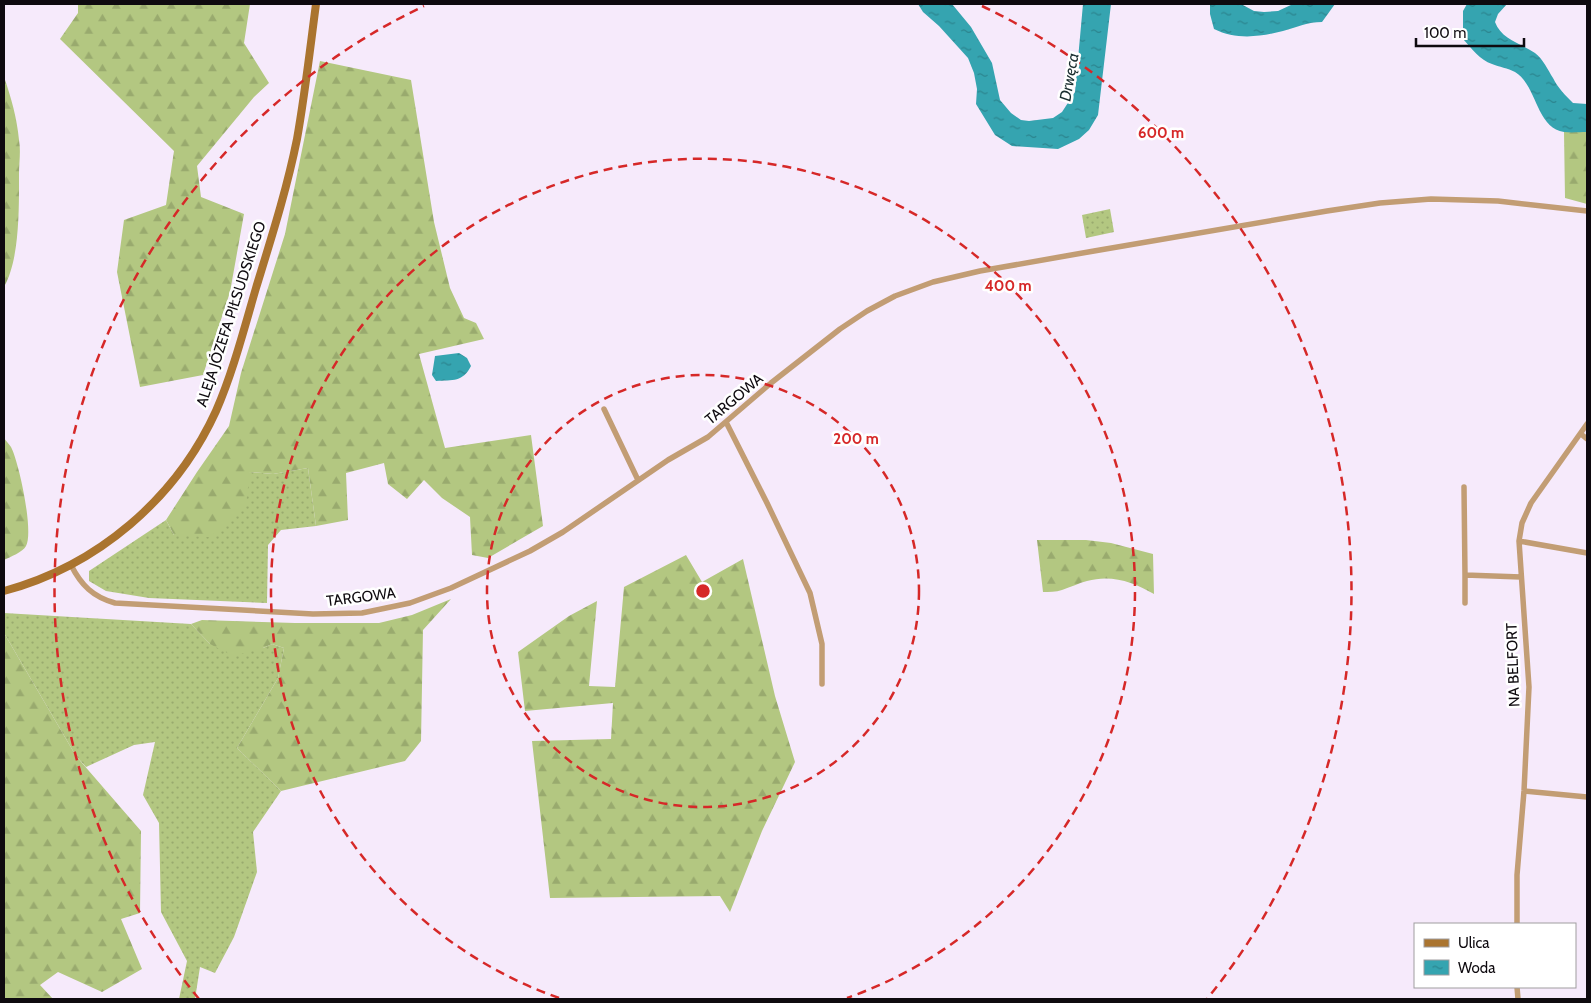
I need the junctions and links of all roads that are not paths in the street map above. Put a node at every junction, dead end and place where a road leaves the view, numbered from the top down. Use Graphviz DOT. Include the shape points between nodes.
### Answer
graph roads {
  1 [pos="316,4"];
  2 [pos="1587,211"];
  3 [pos="604,410"];
  4 [pos="726,422"];
  5 [pos="1587,424"];
  6 [pos="1581,434"];
  7 [pos="1587,439"];
  8 [pos="638,480"];
  9 [pos="1464,487"];
  10 [pos="1519,541"];
  11 [pos="1587,553"];
  12 [pos="71,565"];
  13 [pos="1465,575"];
  14 [pos="1522,577"];
  15 [pos="4,591"];
  16 [pos="1465,603"];
  17 [pos="822,684"];
  18 [pos="1524,791"];
  19 [pos="1587,797"];
  20 [pos="1517,923"];
  1 -- 12 [label="main road, ALEJA JÓZEFA PIŁSUDSKIEGO" via="288,178 233,364 215,412 190,458 155,502 128,528"];
  2 -- 4 [label="street, TARGOWA" via="1431,199 1380,204 1327,210 956,276 895,296 867,311 779,377"];
  3 -- 8 [label="street"];
  4 -- 8 [label="street, TARGOWA" via="708,437"];
  4 -- 17 [label="street" via="810,593 822,644"];
  5 -- 6 [label="street, NA BELFORT"];
  6 -- 7 [label="street"];
  6 -- 10 [label="street, NA BELFORT" via="1531,503 1522,523"];
  8 -- 12 [label="street, TARGOWA" via="530,551 431,597 370,612 313,614 115,603 86,588"];
  9 -- 13 [label="street"];
  10 -- 11 [label="street"];
  10 -- 14 [label="street, NA BELFORT"];
  12 -- 15 [label="main road, ALEJA JÓZEFA PIŁSUDSKIEGO"];
  13 -- 14 [label="street"];
  13 -- 16 [label="street"];
  14 -- 18 [label="street, NA BELFORT" via="1529,687"];
  18 -- 19 [label="street"];
  18 -- 20 [label="street, NA BELFORT" via="1517,875"];
}
